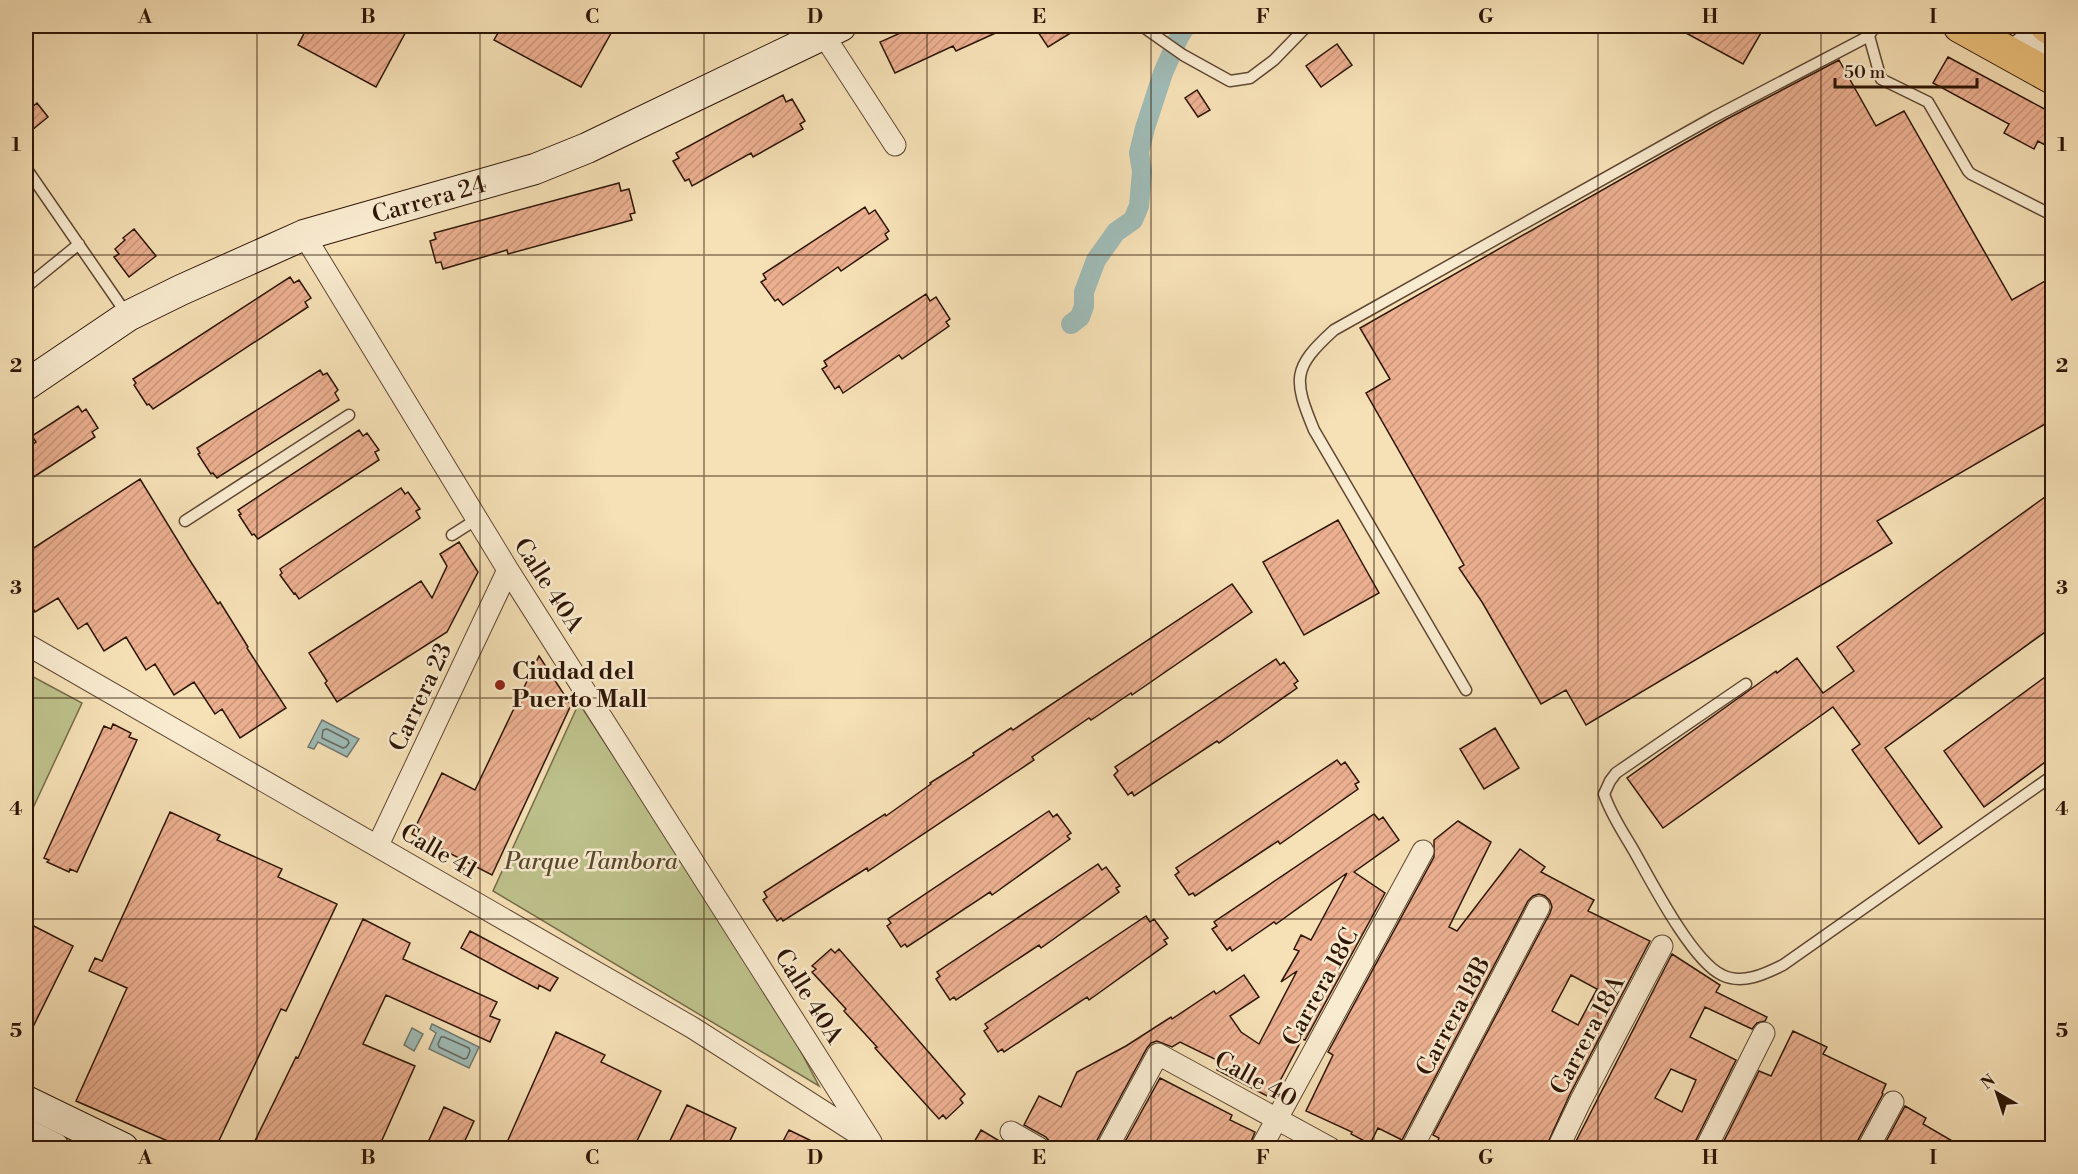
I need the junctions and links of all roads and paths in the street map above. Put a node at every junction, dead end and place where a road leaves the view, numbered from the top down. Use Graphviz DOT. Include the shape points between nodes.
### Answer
graph roads {
  1 [pos="1307,26"];
  2 [pos="1875,26"];
  3 [pos="1960,26"];
  4 [pos="1146,29"];
  5 [pos="832,30"];
  6 [pos="1869,36"];
  7 [pos="2044,45"];
  8 [pos="895,145"];
  9 [pos="26,168"];
  10 [pos="2052,215"];
  11 [pos="304,235"];
  12 [pos="79,244"];
  13 [pos="26,287"];
  14 [pos="128,316"];
  15 [pos="26,385"];
  16 [pos="349,415"];
  17 [pos="477,519"];
  18 [pos="185,521"];
  19 [pos="452,535"];
  20 [pos="508,570"];
  21 [pos="26,644"];
  22 [pos="1746,684"];
  23 [pos="1466,690"];
  24 [pos="2052,776"];
  25 [pos="378,845"];
  26 [pos="1423,851"];
  27 [pos="1539,907"];
  28 [pos="1662,946"];
  29 [pos="1764,1033"];
  30 [pos="26,1101"];
  31 [pos="1893,1102"];
  32 [pos="1276,1120"];
  33 [pos="1011,1132"];
  34 [pos="26,1134"];
  35 [pos="874,1146"];
  36 [pos="54,1149"];
  37 [pos="123,1149"];
  38 [pos="1039,1149"];
  39 [pos="1107,1149"];
  40 [pos="1261,1149"];
  41 [pos="1330,1149"];
  42 [pos="1412,1149"];
  43 [pos="1558,1149"];
  44 [pos="1707,1149"];
  45 [pos="1868,1149"];
  1 -- 4 [label="lane" via="1250,78 1230,81"];
  2 -- 6 [label="lane"];
  3 -- 7 [label="highway"];
  5 -- 8 [label="street"];
  5 -- 11 [label="street, Carrera 24" via="535,169"];
  6 -- 10 [label="lane" via="1881,79 1928,102 1968,171"];
  6 -- 23 [label="lane" via="1714,117 1334,330 1302,365 1302,400 1314,430"];
  9 -- 12 [label="lane"];
  11 -- 14 [label="street, Carrera 24"];
  11 -- 17 [label="street, Calle 40A"];
  12 -- 13 [label="lane"];
  12 -- 14 [label="lane"];
  14 -- 15 [label="street, Carrera 24"];
  16 -- 18 [label="lane"];
  17 -- 19 [label="lane"];
  17 -- 20 [label="street, Calle 40A"];
  20 -- 25 [label="street, Carrera 23"];
  20 -- 35 [label="street, Calle 40A"];
  21 -- 25 [label="street, Calle 41"];
  22 -- 24 [label="lane" via="1616,773 1604,794 1610,812 1664,904 1705,962 1723,976 1761,976 1783,965"];
  25 -- 35 [label="street, Calle 41" via="693,1028"];
  26 -- 32 [label="street, Carrera 18C"];
  27 -- 42 [label="street, Carrera 18B"];
  28 -- 43 [label="street, Carrera 18A"];
  29 -- 44 [label="street"];
  30 -- 37 [label="street"];
  31 -- 45 [label="street"];
  32 -- 39 [label="street, Calle 40" via="1158,1054"];
  32 -- 40 [label="street, Carrera 18C"];
  32 -- 41 [label="street, Calle 40"];
  33 -- 38 [label="street"];
  34 -- 36 [label="street"];
}
